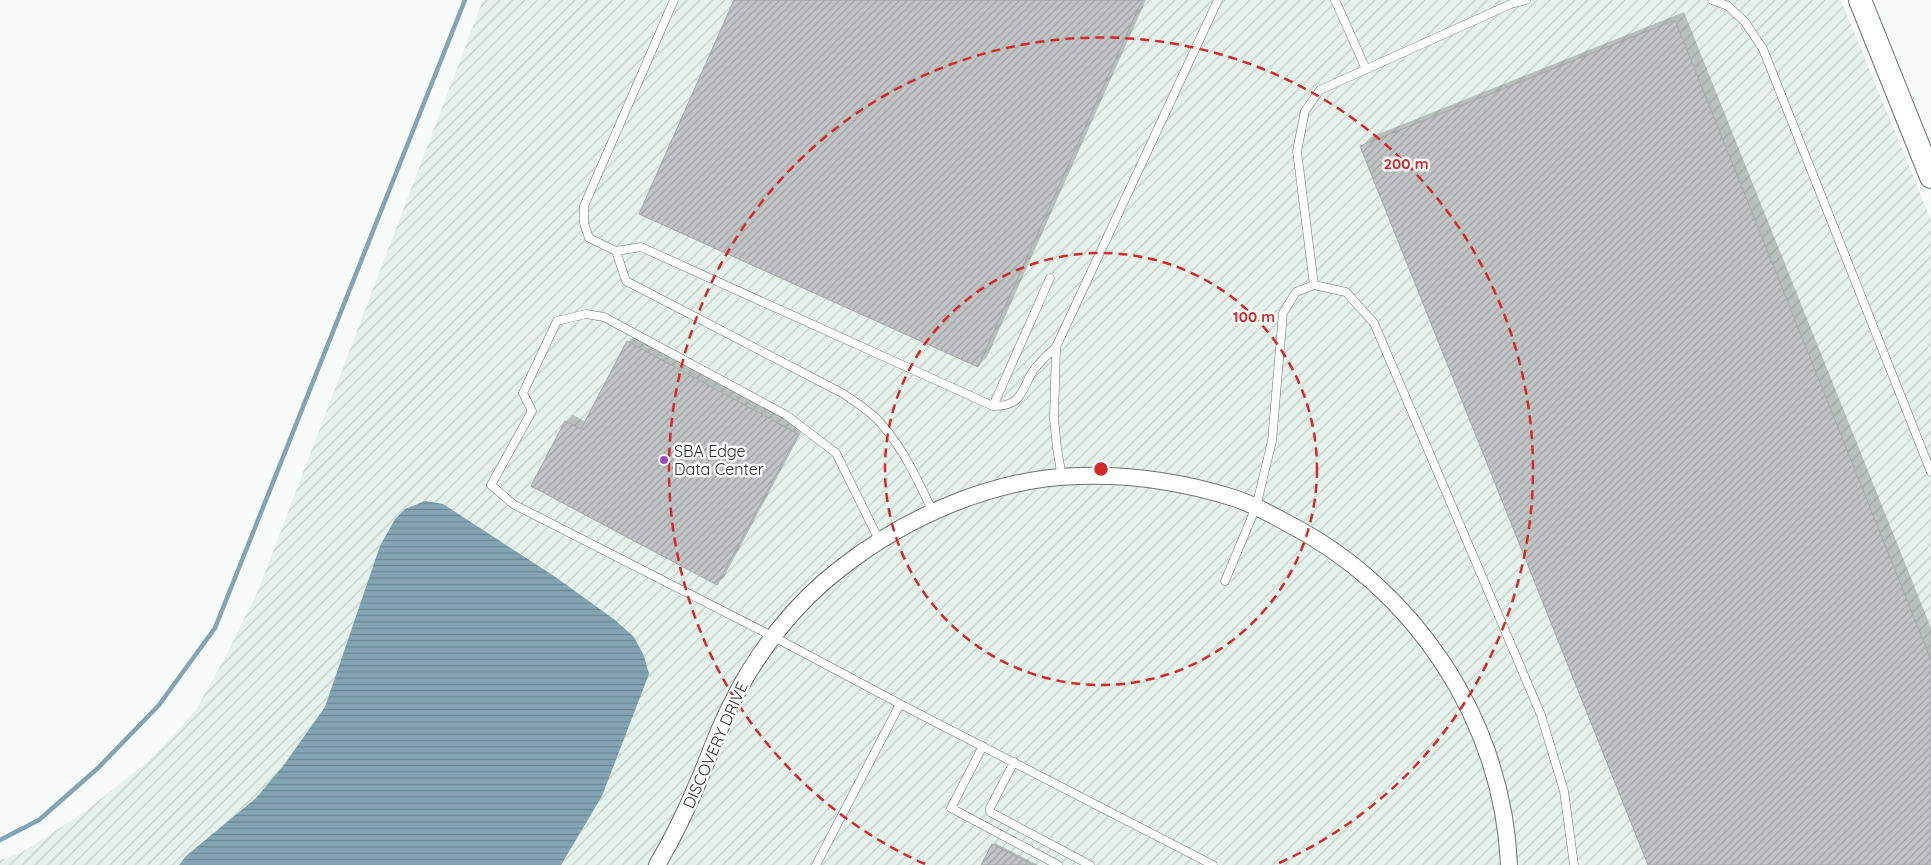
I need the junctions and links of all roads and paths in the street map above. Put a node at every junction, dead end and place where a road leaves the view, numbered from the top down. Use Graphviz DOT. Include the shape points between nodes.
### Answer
graph roads {
  1 [pos="674,0"];
  2 [pos="1218,0"];
  3 [pos="1335,0"];
  4 [pos="1526,0"];
  5 [pos="1712,0"];
  6 [pos="1860,0"];
  7 [pos="1366,69"];
  8 [pos="1931,177"];
  9 [pos="616,251"];
  10 [pos="1050,278"];
  11 [pos="1314,285"];
  12 [pos="1056,347"];
  13 [pos="994,406"];
  14 [pos="1931,472"];
  15 [pos="1062,478"];
  16 [pos="1256,507"];
  17 [pos="933,512"];
  18 [pos="879,540"];
  19 [pos="1224,581"];
  20 [pos="774,637"];
  21 [pos="900,704"];
  22 [pos="983,746"];
  23 [pos="1014,762"];
  24 [pos="657,865"];
  25 [pos="816,865"];
  26 [pos="1058,865"];
  27 [pos="1090,865"];
  28 [pos="1213,865"];
  29 [pos="1509,865"];
  30 [pos="1574,865"];
  1 -- 9 [label="lane" via="584,206 584,223 589,238"];
  2 -- 12 [label="lane"];
  3 -- 7 [label="lane"];
  4 -- 7 [label="lane"];
  5 -- 14 [label="lane" via="1728,6 1745,22 1763,49"];
  6 -- 8 [label="main road"];
  7 -- 11 [label="lane" via="1320,90 1305,111 1297,151"];
  9 -- 13 [label="lane" via="641,247"];
  9 -- 17 [label="lane" via="626,281 842,392 866,410 884,426 898,446"];
  10 -- 13 [label="lane"];
  11 -- 16 [label="lane" via="1296,292 1283,313 1272,441"];
  11 -- 30 [label="lane" via="1346,292 1374,323 1541,715 1564,791"];
  12 -- 13 [label="lane" via="1035,368 1019,398 1004,406"];
  12 -- 15 [label="lane" via="1054,420"];
  15 -- 16 [label="street, DISCOVERY DRIVE" via="1156,479 1234,498"];
  15 -- 17 [label="street, DISCOVERY DRIVE" via="1027,482 955,502"];
  16 -- 19 [label="lane"];
  16 -- 29 [label="street, DISCOVERY DRIVE" via="1306,532 1368,577 1397,604 1437,652 1456,683 1484,744 1496,780"];
  17 -- 18 [label="street, DISCOVERY DRIVE"];
  18 -- 20 [label="street, DISCOVERY DRIVE" via="814,591"];
  18 -- 20 [label="lane" via="836,452 786,414 604,317 586,314 557,321 523,393 532,411 491,485 512,504"];
  20 -- 21 [label="lane"];
  20 -- 24 [label="street, DISCOVERY DRIVE" via="754,663 731,704 683,816"];
  21 -- 22 [label="lane"];
  21 -- 25 [label="lane"];
  22 -- 23 [label="lane"];
  22 -- 26 [label="lane" via="951,808"];
  23 -- 27 [label="lane" via="990,812"];
  23 -- 28 [label="lane"];
}
